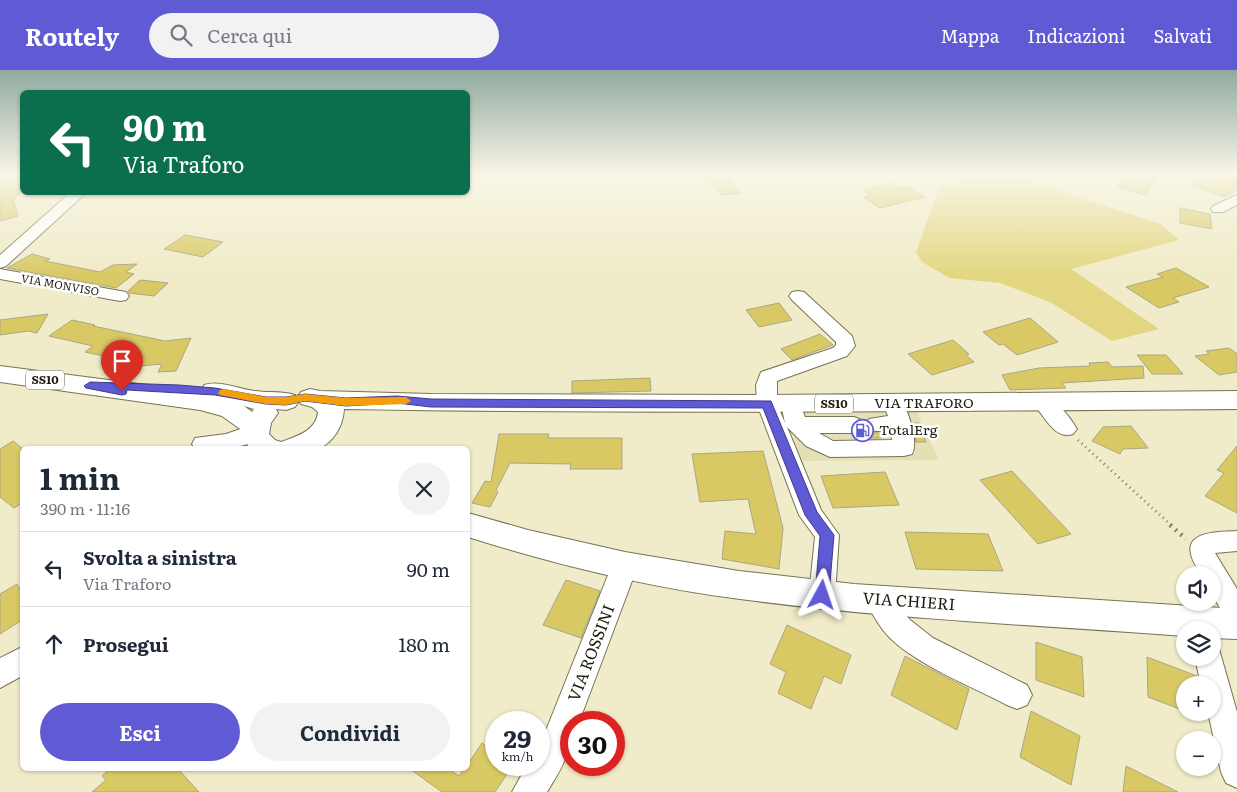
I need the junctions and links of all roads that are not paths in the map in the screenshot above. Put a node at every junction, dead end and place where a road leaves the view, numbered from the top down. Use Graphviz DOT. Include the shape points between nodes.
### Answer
graph roads {
  1 [pos="62,208"];
  2 [pos="0,263"];
  3 [pos="0,274"];
  4 [pos="120,296"];
  5 [pos="798,296"];
  6 [pos="0,374"];
  7 [pos="90,386"];
  8 [pos="320,400"];
  9 [pos="1237,400"];
  10 [pos="286,401"];
  11 [pos="1043,402"];
  12 [pos="431,403"];
  13 [pos="785,411"];
  14 [pos="896,413"];
  15 [pos="876,424"];
  16 [pos="854,425"];
  17 [pos="1066,429"];
  18 [pos="324,437"];
  19 [pos="263,443"];
  20 [pos="207,446"];
  21 [pos="470,526"];
  22 [pos="1237,541"];
  23 [pos="625,565"];
  24 [pos="822,595"];
  25 [pos="878,599"];
  26 [pos="1237,613"];
  27 [pos="1176,624"];
  28 [pos="1237,624"];
  29 [pos="1221,625"];
  30 [pos="20,661"];
  31 [pos="1211,666"];
  32 [pos="0,674"];
  33 [pos="1017,695"];
  34 [pos="1235,756"];
  35 [pos="528,792"];
  1 -- 2 [label="street"];
  3 -- 4 [label="street, VIA MONVISO"];
  5 -- 13 [label="street" via="844,340 846,346 840,352 768,377 766,386"];
  6 -- 7 [label="main road, SS10"];
  7 -- 10 [label="main road" via="215,391 255,400"];
  7 -- 19 [label="main road" via="220,406 231,410"];
  8 -- 10 [label="main road, VIA TRAFORO"];
  8 -- 12 [label="main road, VIA TRAFORO"];
  8 -- 18 [label="main road" via="332,414"];
  9 -- 11 [label="main road, VIA TRAFORO / SS10"];
  10 -- 19 [label="main road" via="268,410"];
  11 -- 14 [label="main road, VIA TRAFORO / SS10"];
  11 -- 17 [label="street"];
  12 -- 13 [label="main road, VIA TRAFORO / SS10"];
  12 -- 18 [label="main road, VIA TRAFORO" via="369,413"];
  13 -- 14 [label="main road, VIA TRAFORO / SS10"];
  13 -- 14 [label="street" via="814,440 830,450 904,448"];
  13 -- 16 [label="street"];
  13 -- 24 [label="street" via="811,515 827,535"];
  14 -- 15 [label="street"];
  18 -- 19 [label="main road, VIA TRAFORO" via="310,443"];
  19 -- 20 [label="street" via="203,444"];
  21 -- 23 [label="main road, VIA CHIERI" via="528,543"];
  22 -- 26 [label="street" via="1208,543 1203,547 1203,554"];
  23 -- 24 [label="main road, VIA CHIERI" via="739,585"];
  23 -- 35 [label="street, VIA ROSSINI" via="551,757"];
  24 -- 25 [label="main road, VIA CHIERI"];
  25 -- 27 [label="main road, VIA CHIERI"];
  25 -- 33 [label="street" via="898,628 923,647"];
  28 -- 29 [label="main road, VIA CHIERI"];
  30 -- 32 [label="street"];
  31 -- 34 [label="street"];
}
